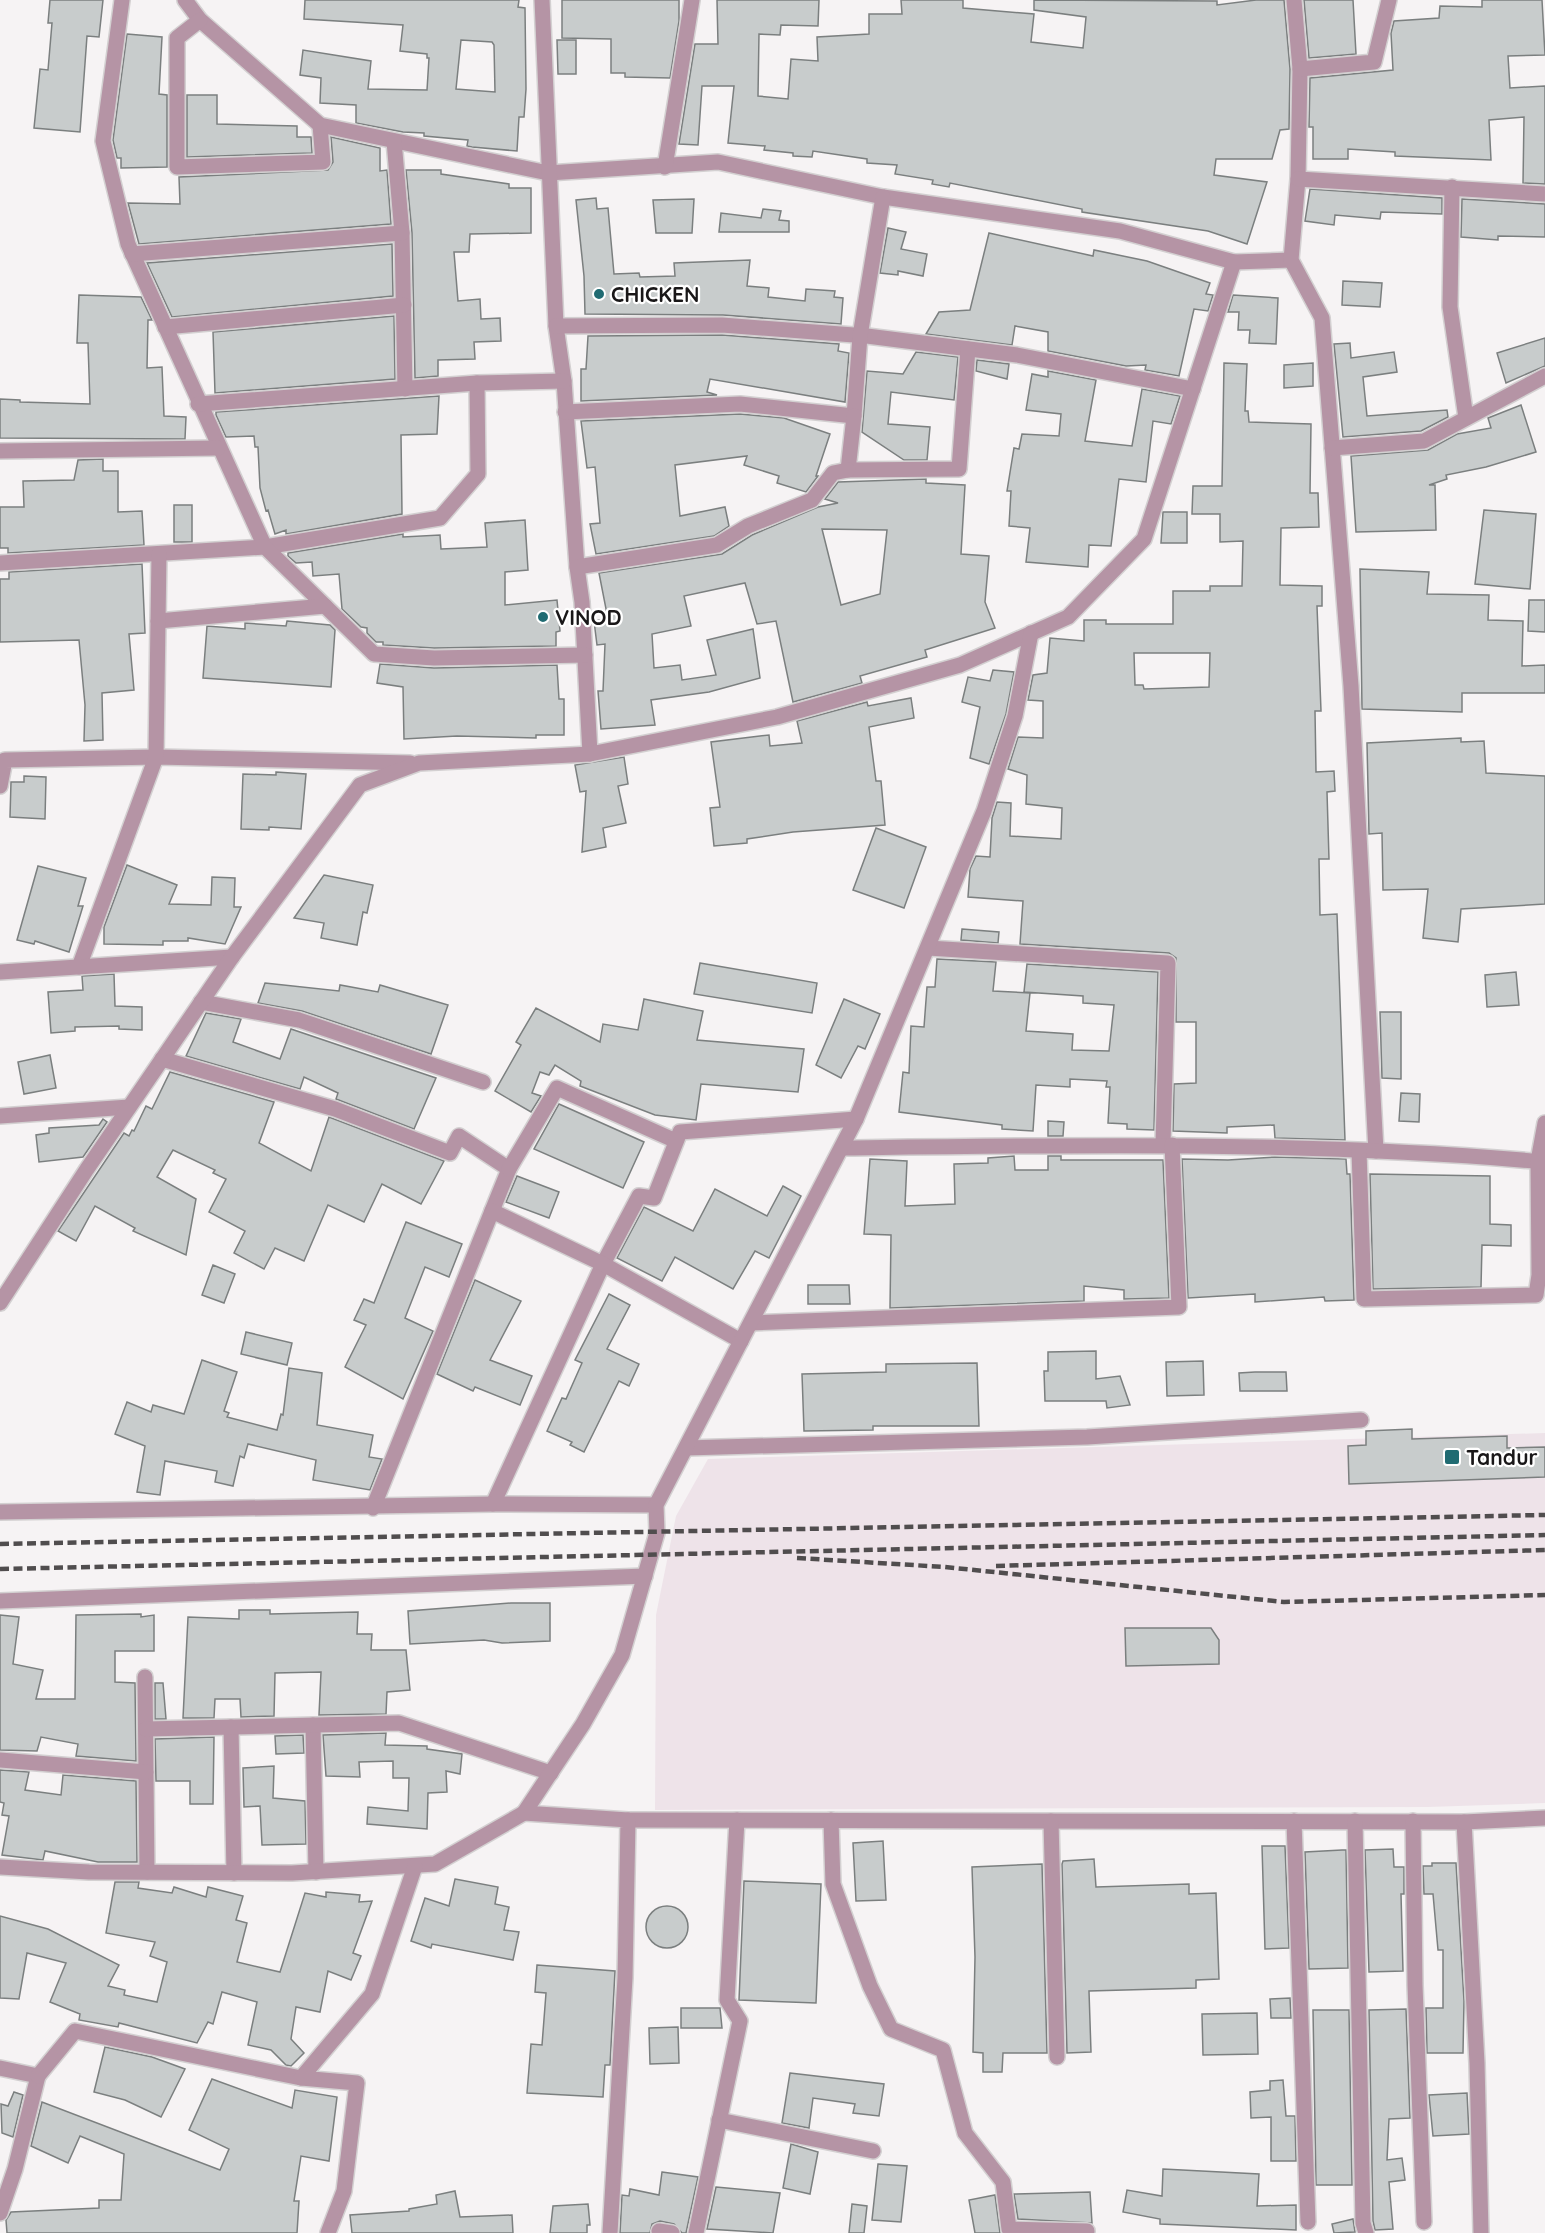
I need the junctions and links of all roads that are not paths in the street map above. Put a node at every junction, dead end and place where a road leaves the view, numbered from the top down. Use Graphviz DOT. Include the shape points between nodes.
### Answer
graph roads {
  1 [pos="122,0"];
  2 [pos="542,0"];
  3 [pos="692,0"];
  4 [pos="1294,0"];
  5 [pos="1389,0"];
  6 [pos="189,2"];
  7 [pos="200,20"];
  8 [pos="1300,69"];
  9 [pos="320,125"];
  10 [pos="394,141"];
  11 [pos="665,167"];
  12 [pos="548,173"];
  13 [pos="1298,178"];
  14 [pos="1452,187"];
  15 [pos="1545,194"];
  16 [pos="883,197"];
  17 [pos="402,233"];
  18 [pos="132,254"];
  19 [pos="1291,260"];
  20 [pos="1234,262"];
  21 [pos="404,305"];
  22 [pos="556,326"];
  23 [pos="165,327"];
  24 [pos="860,336"];
  25 [pos="968,349"];
  26 [pos="1545,376"];
  27 [pos="564,381"];
  28 [pos="477,384"];
  29 [pos="1193,389"];
  30 [pos="405,390"];
  31 [pos="198,404"];
  32 [pos="565,412"];
  33 [pos="854,416"];
  34 [pos="1466,418"];
  35 [pos="218,448"];
  36 [pos="1332,448"];
  37 [pos="0,451"];
  38 [pos="848,470"];
  39 [pos="265,547"];
  40 [pos="159,554"];
  41 [pos="0,563"];
  42 [pos="577,567"];
  43 [pos="325,606"];
  44 [pos="158,621"];
  45 [pos="1031,633"];
  46 [pos="585,655"];
  47 [pos="590,754"];
  48 [pos="156,757"];
  49 [pos="419,763"];
  50 [pos="0,786"];
  51 [pos="928,948"];
  52 [pos="232,957"];
  53 [pos="79,967"];
  54 [pos="0,972"];
  55 [pos="201,1002"];
  56 [pos="162,1059"];
  57 [pos="483,1082"];
  58 [pos="129,1107"];
  59 [pos="0,1116"];
  60 [pos="856,1119"];
  61 [pos="1545,1123"];
  62 [pos="676,1142"];
  63 [pos="1168,1145"];
  64 [pos="842,1148"];
  65 [pos="1359,1151"];
  66 [pos="1376,1151"];
  67 [pos="1542,1161"];
  68 [pos="509,1169"];
  69 [pos="492,1211"];
  70 [pos="603,1264"];
  71 [pos="6,1284"];
  72 [pos="1541,1295"];
  73 [pos="0,1303"];
  74 [pos="751,1323"];
  75 [pos="741,1341"];
  76 [pos="1360,1420"];
  77 [pos="686,1448"];
  78 [pos="493,1504"];
  79 [pos="656,1505"];
  80 [pos="373,1508"];
  81 [pos="0,1512"];
  82 [pos="645,1576"];
  83 [pos="0,1601"];
  84 [pos="145,1677"];
  85 [pos="313,1725"];
  86 [pos="231,1727"];
  87 [pos="146,1729"];
  88 [pos="0,1760"];
  89 [pos="146,1772"];
  90 [pos="551,1773"];
  91 [pos="524,1813"];
  92 [pos="1545,1818"];
  93 [pos="628,1820"];
  94 [pos="737,1820"];
  95 [pos="831,1820"];
  96 [pos="1051,1821"];
  97 [pos="1294,1821"];
  98 [pos="1354,1821"];
  99 [pos="1413,1821"];
  100 [pos="1464,1821"];
  101 [pos="416,1866"];
  102 [pos="0,1868"];
  103 [pos="147,1872"];
  104 [pos="316,1872"];
  105 [pos="234,1873"];
  106 [pos="1057,2057"];
  107 [pos="0,2068"];
  108 [pos="38,2076"];
  109 [pos="301,2078"];
  110 [pos="719,2120"];
  111 [pos="873,2151"];
  112 [pos="0,2213"];
  113 [pos="1308,2222"];
  114 [pos="1424,2222"];
  115 [pos="1087,2231"];
  116 [pos="328,2233"];
  117 [pos="610,2233"];
  118 [pos="696,2233"];
  119 [pos="1366,2233"];
  120 [pos="1481,2233"];
  1 -- 18 [label="street" via="103,141"];
  2 -- 12 [label="street"];
  3 -- 11 [label="street"];
  4 -- 8 [label="street"];
  5 -- 8 [label="street" via="1374,62"];
  6 -- 7 [label="street"];
  7 -- 9 [label="street"];
  7 -- 9 [label="street" via="177,38 177,167 323,162"];
  8 -- 13 [label="street"];
  9 -- 10 [label="street"];
  10 -- 12 [label="street"];
  10 -- 17 [label="street"];
  11 -- 12 [label="street"];
  11 -- 16 [label="street" via="718,162"];
  12 -- 22 [label="street" via="553,210"];
  13 -- 14 [label="street"];
  13 -- 19 [label="street"];
  14 -- 15 [label="street"];
  14 -- 34 [label="street" via="1450,307"];
  16 -- 20 [label="street" via="1120,231"];
  16 -- 24 [label="street"];
  17 -- 18 [label="street"];
  17 -- 21 [label="street"];
  18 -- 23 [label="street"];
  19 -- 20 [label="street"];
  19 -- 36 [label="street" via="1322,318"];
  20 -- 29 [label="street"];
  21 -- 23 [label="street"];
  21 -- 30 [label="street"];
  22 -- 24 [label="street" via="722,325"];
  22 -- 27 [label="street"];
  23 -- 31 [label="street"];
  24 -- 25 [label="street"];
  24 -- 33 [label="street"];
  25 -- 29 [label="street"];
  25 -- 38 [label="street" via="959,469"];
  26 -- 34 [label="street"];
  27 -- 28 [label="street"];
  27 -- 32 [label="street"];
  28 -- 30 [label="street"];
  28 -- 39 [label="street" via="478,474 440,518"];
  29 -- 45 [label="street" via="1144,539 1068,616"];
  30 -- 31 [label="street"];
  31 -- 35 [label="street"];
  32 -- 33 [label="street" via="740,404"];
  32 -- 42 [label="street"];
  33 -- 38 [label="street"];
  34 -- 36 [label="street" via="1424,441"];
  35 -- 37 [label="street"];
  35 -- 39 [label="street"];
  36 -- 66 [label="street" via="1351,686"];
  38 -- 42 [label="street" via="832,473 812,500 748,526 717,545"];
  39 -- 40 [label="street"];
  39 -- 43 [label="street"];
  40 -- 41 [label="street"];
  40 -- 44 [label="street"];
  42 -- 46 [label="street"];
  43 -- 44 [label="street"];
  43 -- 46 [label="street" via="374,654 434,658"];
  44 -- 48 [label="street"];
  45 -- 47 [label="street" via="960,665 777,717"];
  45 -- 51 [label="street" via="1015,716 984,811"];
  46 -- 47 [label="street"];
  47 -- 49 [label="street"];
  48 -- 49 [label="street"];
  48 -- 50 [label="street" via="5,760"];
  48 -- 53 [label="street"];
  49 -- 52 [label="street" via="360,785"];
  51 -- 60 [label="street"];
  51 -- 63 [label="street" via="1168,963"];
  52 -- 53 [label="street"];
  52 -- 55 [label="street"];
  53 -- 54 [label="street"];
  55 -- 56 [label="street"];
  55 -- 57 [label="street" via="299,1020"];
  56 -- 58 [label="street"];
  56 -- 68 [label="street" via="335,1108 450,1153 459,1136"];
  58 -- 59 [label="street"];
  58 -- 71 [label="street"];
  60 -- 62 [label="street" via="680,1132"];
  60 -- 64 [label="street"];
  61 -- 67 [label="street"];
  62 -- 68 [label="street" via="556,1088"];
  62 -- 70 [label="street" via="654,1198 639,1196"];
  63 -- 64 [label="street"];
  63 -- 65 [label="street"];
  63 -- 74 [label="street" via="1179,1307"];
  64 -- 74 [label="street"];
  65 -- 66 [label="street"];
  65 -- 72 [label="street" via="1364,1299"];
  66 -- 67 [label="street"];
  67 -- 72 [label="street"];
  68 -- 69 [label="street"];
  69 -- 70 [label="street"];
  69 -- 80 [label="street"];
  70 -- 75 [label="street"];
  70 -- 78 [label="street"];
  71 -- 73 [label="street"];
  74 -- 75 [label="street"];
  75 -- 77 [label="street"];
  76 -- 77 [label="street" via="1087,1437"];
  77 -- 79 [label="street"];
  78 -- 79 [label="street"];
  78 -- 80 [label="street"];
  79 -- 82 [label="street" via="657,1533"];
  80 -- 81 [label="street"];
  82 -- 83 [label="street"];
  82 -- 90 [label="street" via="622,1655"];
  84 -- 87 [label="street"];
  85 -- 86 [label="street"];
  85 -- 90 [label="street" via="399,1723"];
  85 -- 104 [label="street"];
  86 -- 87 [label="street"];
  86 -- 105 [label="street"];
  87 -- 89 [label="street"];
  88 -- 89 [label="street"];
  89 -- 103 [label="street"];
  90 -- 91 [label="street"];
  91 -- 93 [label="street"];
  91 -- 101 [label="street" via="435,1864"];
  92 -- 100 [label="street"];
  93 -- 94 [label="street"];
  93 -- 117 [label="street" via="625,1978"];
  94 -- 95 [label="street"];
  94 -- 110 [label="street" via="727,2000 740,2021"];
  95 -- 96 [label="street"];
  95 -- 115 [label="street" via="833,1884 870,1986 891,2029 943,2050 965,2133 1003,2182 1009,2229"];
  96 -- 97 [label="street"];
  96 -- 106 [label="street"];
  97 -- 98 [label="street"];
  97 -- 113 [label="street"];
  98 -- 99 [label="street"];
  98 -- 119 [label="street"];
  99 -- 100 [label="street"];
  99 -- 114 [label="street"];
  100 -- 120 [label="street" via="1477,2063"];
  101 -- 104 [label="street"];
  101 -- 109 [label="street" via="372,1994"];
  102 -- 103 [label="street"];
  103 -- 105 [label="street"];
  104 -- 105 [label="street"];
  107 -- 108 [label="street"];
  108 -- 109 [label="street" via="75,2031"];
  108 -- 112 [label="street"];
  109 -- 116 [label="street" via="357,2083 344,2190"];
  110 -- 111 [label="street"];
  110 -- 118 [label="street"];
}
